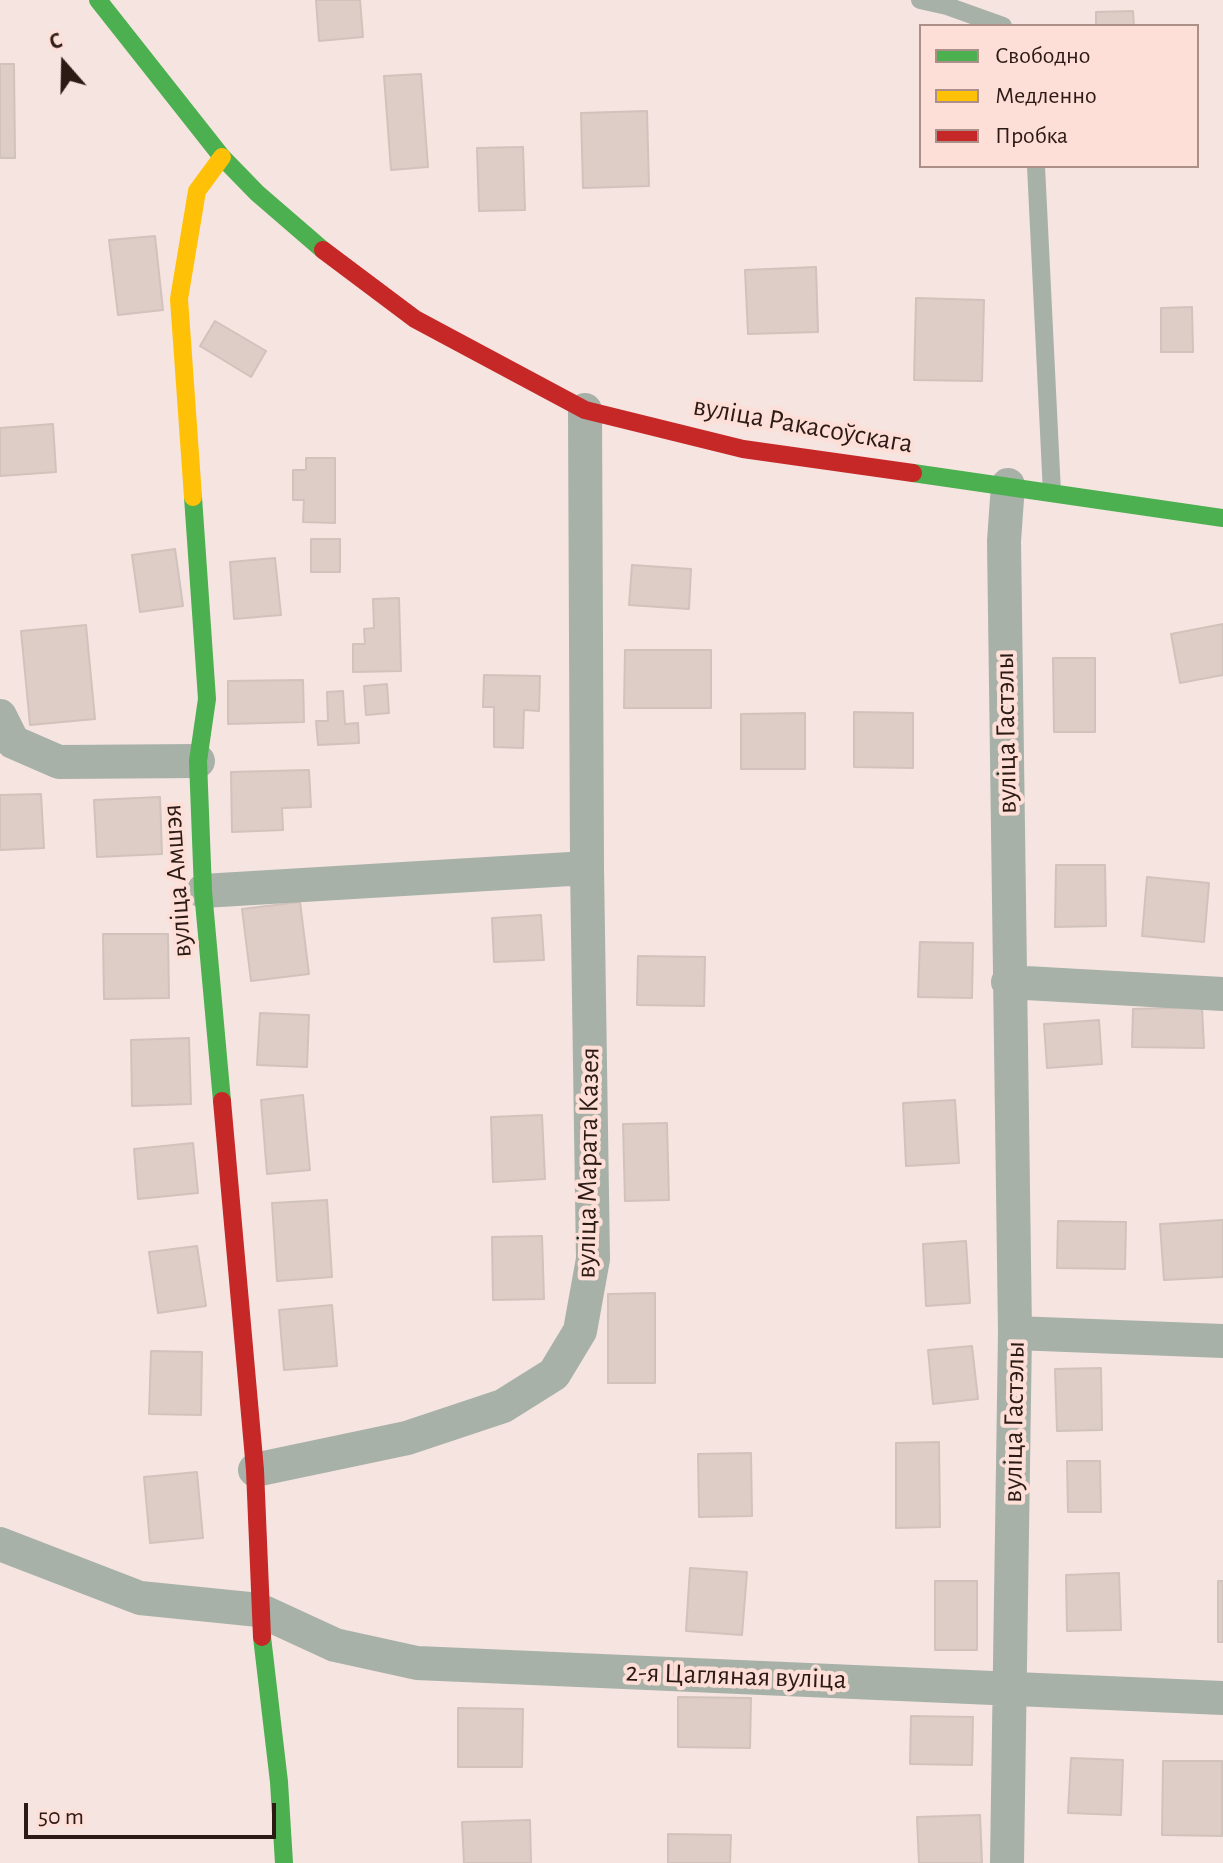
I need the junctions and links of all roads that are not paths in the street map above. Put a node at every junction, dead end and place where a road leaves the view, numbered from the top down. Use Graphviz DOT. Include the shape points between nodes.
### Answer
graph roads {
  1 [pos="98,0"];
  2 [pos="920,0"];
  3 [pos="997,24"];
  4 [pos="222,157"];
  5 [pos="1036,168"];
  6 [pos="585,410"];
  7 [pos="1008,485"];
  8 [pos="1052,493"];
  9 [pos="1223,518"];
  10 [pos="0,716"];
  11 [pos="198,761"];
  12 [pos="587,868"];
  13 [pos="203,891"];
  14 [pos="1008,982"];
  15 [pos="1223,994"];
  16 [pos="1015,1333"];
  17 [pos="1223,1341"];
  18 [pos="255,1470"];
  19 [pos="0,1544"];
  20 [pos="259,1610"];
  21 [pos="1012,1688"];
  22 [pos="1223,1698"];
  23 [pos="284,1863"];
  24 [pos="1007,1863"];
  1 -- 4 [label="street, вуліца Ракасоўскага"];
  2 -- 3 [label="lane"];
  4 -- 6 [label="street, вуліца Ракасоўскага" via="330,256 415,319"];
  4 -- 11 [label="street, вуліца Амшэя" via="197,191 179,299 207,699"];
  5 -- 8 [label="lane"];
  6 -- 7 [label="street, вуліца Ракасоўскага" via="743,449"];
  6 -- 12 [label="street, вуліца Марата Казея"];
  7 -- 8 [label="street, вуліца Ракасоўскага"];
  7 -- 14 [label="street, вуліца Гастэлы"];
  8 -- 9 [label="street, вуліца Ракасоўскага"];
  10 -- 11 [label="street" via="13,742 59,762"];
  11 -- 13 [label="street, вуліца Амшэя"];
  12 -- 13 [label="street"];
  12 -- 18 [label="street, вуліца Марата Казея" via="593,1259 580,1331 554,1374 503,1406 407,1438"];
  13 -- 18 [label="street, вуліца Амшэя"];
  14 -- 15 [label="street"];
  14 -- 16 [label="street, вуліца Гастэлы"];
  16 -- 17 [label="street"];
  16 -- 21 [label="street, вуліца Гастэлы"];
  18 -- 20 [label="street, вуліца Амшэя"];
  19 -- 20 [label="street, 2-я Цагляная вуліца" via="140,1598"];
  20 -- 21 [label="street, 2-я Цагляная вуліца" via="335,1645 417,1663"];
  20 -- 23 [label="street, вуліца Амшэя"];
  21 -- 22 [label="street, 2-я Цагляная вуліца"];
  21 -- 24 [label="street, вуліца Гастэлы"];
}
